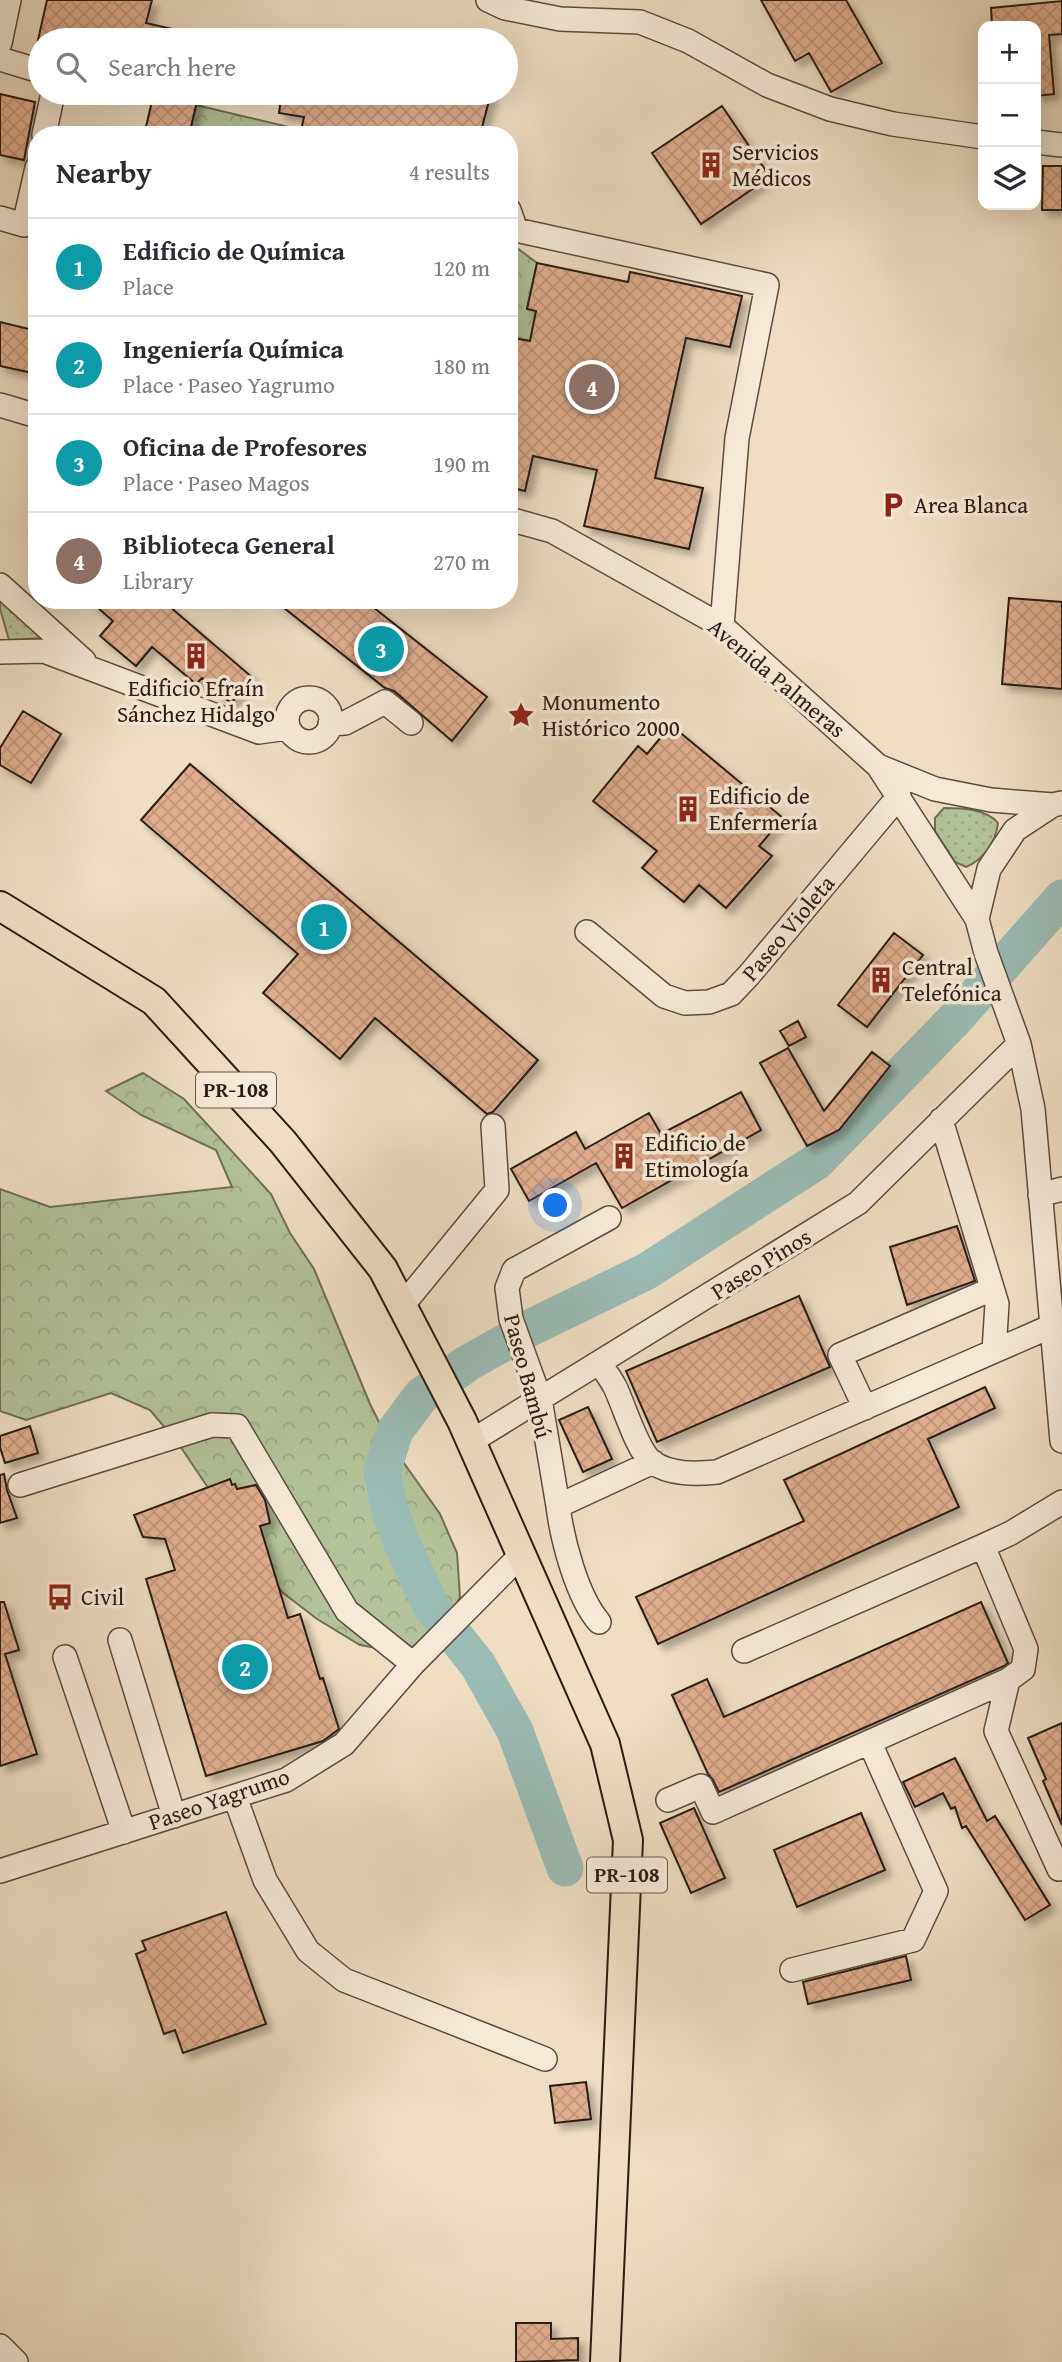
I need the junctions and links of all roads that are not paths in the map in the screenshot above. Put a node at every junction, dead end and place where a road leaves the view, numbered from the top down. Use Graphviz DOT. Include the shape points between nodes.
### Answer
graph roads {
  1 [pos="9,0"];
  2 [pos="488,0"];
  3 [pos="0,43"];
  4 [pos="0,59"];
  5 [pos="28,67"];
  6 [pos="50,105"];
  7 [pos="46,126"];
  8 [pos="978,136"];
  9 [pos="1041,143"];
  10 [pos="1062,145"];
  11 [pos="28,207"];
  12 [pos="0,218"];
  13 [pos="518,230"];
  14 [pos="0,405"];
  15 [pos="28,413"];
  16 [pos="518,522"];
  17 [pos="0,585"];
  18 [pos="722,626"];
  19 [pos="0,652"];
  20 [pos="91,668"];
  21 [pos="411,723"];
  22 [pos="330,724"];
  23 [pos="287,728"];
  24 [pos="878,766"];
  25 [pos="899,796"];
  26 [pos="1058,804"];
  27 [pos="0,906"];
  28 [pos="977,919"];
  29 [pos="587,932"];
  30 [pos="1019,1044"];
  31 [pos="941,1120"];
  32 [pos="493,1126"];
  33 [pos="1051,1192"];
  34 [pos="609,1218"];
  35 [pos="992,1289"];
  36 [pos="402,1306"];
  37 [pos="1052,1326"];
  38 [pos="994,1351"];
  39 [pos="600,1364"];
  40 [pos="540,1399"];
  41 [pos="865,1408"];
  42 [pos="466,1432"];
  43 [pos="1062,1441"];
  44 [pos="653,1462"];
  45 [pos="20,1485"];
  46 [pos="1062,1502"];
  47 [pos="558,1506"];
  48 [pos="983,1546"];
  49 [pos="522,1554"];
  50 [pos="599,1622"];
  51 [pos="120,1640"];
  52 [pos="744,1651"];
  53 [pos="65,1657"];
  54 [pos="413,1664"];
  55 [pos="1008,1680"];
  56 [pos="870,1743"];
  57 [pos="235,1797"];
  58 [pos="668,1800"];
  59 [pos="174,1816"];
  60 [pos="124,1832"];
  61 [pos="1059,1869"];
  62 [pos="0,1871"];
  63 [pos="792,1970"];
  64 [pos="545,2059"];
  65 [pos="0,2346"];
  66 [pos="16,2362"];
  67 [pos="605,2362"];
  1 -- 3 [label="street"];
  2 -- 8 [label="street" via="560,19 640,22 688,41 767,85 830,109"];
  4 -- 5 [label="street"];
  6 -- 7 [label="street"];
  9 -- 10 [label="street"];
  11 -- 12 [label="street" via="24,225"];
  13 -- 18 [label="street" via="767,285 737,438"];
  14 -- 15 [label="street"];
  16 -- 18 [label="street, Avenida Palmeras" via="552,531"];
  17 -- 20 [label="street"];
  18 -- 24 [label="street, Avenida Palmeras"];
  19 -- 20 [label="street" via="44,651"];
  20 -- 23 [label="street" via="259,732"];
  21 -- 22 [label="street" via="385,702 345,723"];
  22 -- 23 [label="street" via="327,734 312,743 297,740"];
  22 -- 23 [label="street" via="332,717 325,704 311,697 296,701 287,713"];
  24 -- 25 [label="street"];
  24 -- 26 [label="street, Avenida Palmeras" via="935,789 991,800"];
  25 -- 28 [label="street"];
  25 -- 29 [label="street, Paseo Violeta" via="731,994 709,1002 685,1003 664,996"];
  26 -- 28 [label="street, Avenida Palmeras" via="1015,830 989,869"];
  27 -- 36 [label="main road, PR-108" via="154,1000 283,1142 383,1269"];
  28 -- 30 [label="street"];
  30 -- 31 [label="street, Paseo Pinos"];
  30 -- 33 [label="street"];
  31 -- 35 [label="street"];
  31 -- 39 [label="street, Paseo Pinos" via="858,1203"];
  32 -- 36 [label="street" via="497,1190"];
  33 -- 37 [label="street"];
  34 -- 40 [label="street, Paseo Bambú" via="514,1270 507,1288 511,1319"];
  35 -- 38 [label="street" via="997,1304"];
  35 -- 41 [label="street" via="841,1355"];
  36 -- 42 [label="main road, PR-108"];
  37 -- 38 [label="street"];
  37 -- 43 [label="street"];
  38 -- 41 [label="street"];
  39 -- 40 [label="street, Paseo Pinos"];
  39 -- 44 [label="street"];
  40 -- 42 [label="street, Paseo Pinos"];
  40 -- 47 [label="street, Paseo Bambú"];
  41 -- 44 [label="street" via="717,1472 695,1474"];
  42 -- 49 [label="main road, PR-108"];
  44 -- 47 [label="street"];
  45 -- 54 [label="street" via="212,1425 237,1426 347,1611"];
  46 -- 48 [label="street"];
  47 -- 50 [label="street, Paseo Bambú" via="576,1580"];
  48 -- 52 [label="street"];
  48 -- 55 [label="street" via="1026,1650 1023,1669"];
  49 -- 54 [label="street, Paseo Yagrumo"];
  49 -- 67 [label="main road, PR-108" via="605,1744 628,1840"];
  51 -- 59 [label="street"];
  53 -- 60 [label="street"];
  54 -- 57 [label="street, Paseo Yagrumo" via="344,1744 286,1780"];
  55 -- 56 [label="street"];
  55 -- 61 [label="street" via="996,1731"];
  56 -- 58 [label="street" via="713,1812 701,1786"];
  56 -- 63 [label="street" via="936,1891 913,1940"];
  57 -- 59 [label="street, Paseo Yagrumo"];
  57 -- 64 [label="street" via="265,1880 308,1951 344,1980"];
  59 -- 60 [label="street, Paseo Yagrumo"];
  60 -- 62 [label="street, Paseo Yagrumo"];
  65 -- 66 [label="street"];
}
